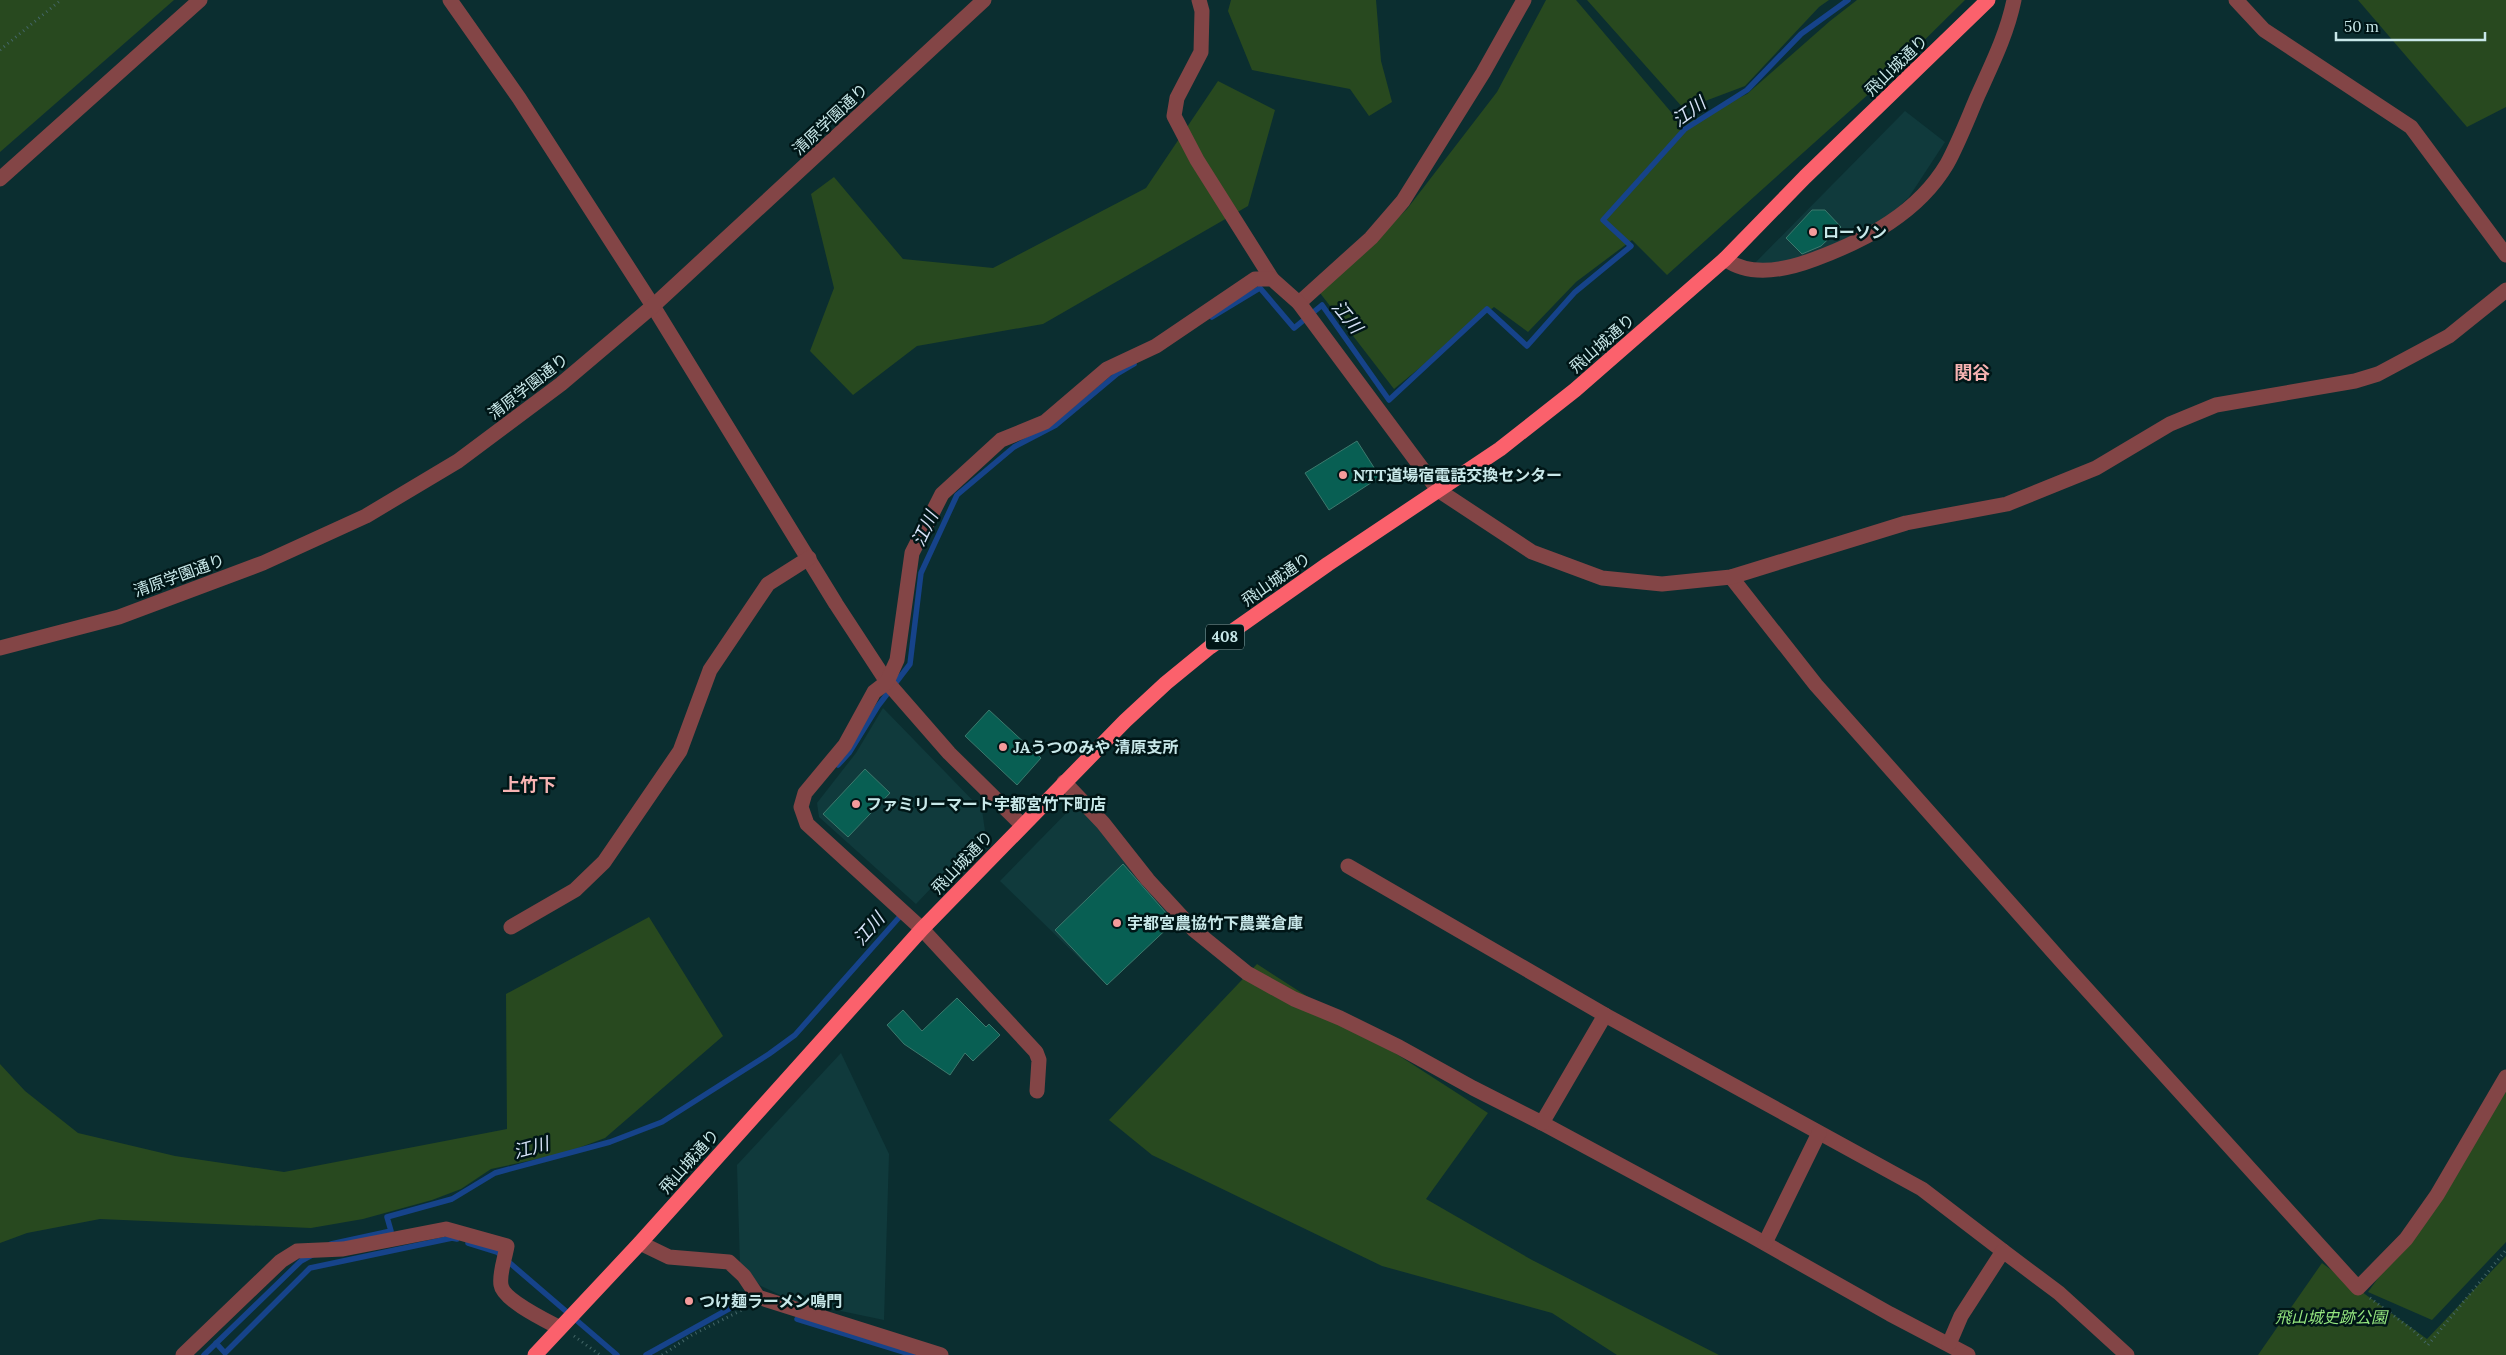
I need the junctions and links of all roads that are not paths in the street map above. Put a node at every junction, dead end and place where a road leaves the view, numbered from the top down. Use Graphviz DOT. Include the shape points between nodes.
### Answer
graph roads {
  1 [pos="200,0"];
  2 [pos="450,0"];
  3 [pos="984,0"];
  4 [pos="1200,0"];
  5 [pos="1524,0"];
  6 [pos="1988,0"];
  7 [pos="2014,0"];
  8 [pos="2236,0"];
  9 [pos="0,179"];
  10 [pos="2506,255"];
  11 [pos="1725,258"];
  12 [pos="1272,279"];
  13 [pos="2506,290"];
  14 [pos="1299,303"];
  15 [pos="652,306"];
  16 [pos="1438,490"];
  17 [pos="809,558"];
  18 [pos="1731,576"];
  19 [pos="0,648"];
  20 [pos="888,682"];
  21 [pos="1064,782"];
  22 [pos="1022,825"];
  23 [pos="1348,866"];
  24 [pos="511,927"];
  25 [pos="922,928"];
  26 [pos="1605,1015"];
  27 [pos="2506,1077"];
  28 [pos="1037,1091"];
  29 [pos="1542,1123"];
  30 [pos="1819,1133"];
  31 [pos="640,1243"];
  32 [pos="1765,1243"];
  33 [pos="2003,1251"];
  34 [pos="560,1328"];
  35 [pos="1949,1344"];
  36 [pos="183,1355"];
  37 [pos="535,1355"];
  38 [pos="941,1355"];
  39 [pos="1968,1355"];
  40 [pos="2127,1355"];
  1 -- 9 [label="street"];
  2 -- 15 [label="street" via="519,98"];
  3 -- 15 [label="street, 清原学園通り"];
  4 -- 12 [label="street" via="1201,52 1178,98 1174,116"];
  5 -- 14 [label="street" via="1483,73 1403,201 1371,238"];
  6 -- 11 [label="highway, 飛山城通り / 408"];
  7 -- 11 [label="street" via="2009,26 1947,163 1930,188 1905,213 1844,248 1798,266 1755,272 1734,265"];
  8 -- 10 [label="street" via="2264,30 2412,127"];
  11 -- 16 [label="highway, 飛山城通り / 408" via="1575,390 1500,448"];
  12 -- 14 [label="street"];
  12 -- 20 [label="street" via="1255,279 1156,346 1107,369 1045,422 1001,440 942,494 912,553 897,660"];
  13 -- 18 [label="street" via="2449,336 2378,374 2355,381 2216,405 2170,424 2096,468 2007,504 1906,523"];
  14 -- 16 [label="street"];
  15 -- 17 [label="street"];
  15 -- 19 [label="street, 清原学園通り" via="561,384 458,461 366,516 263,563 119,617"];
  16 -- 18 [label="street" via="1532,552 1602,578 1662,584"];
  16 -- 21 [label="highway, 飛山城通り / 408" via="1210,647 1166,683"];
  17 -- 20 [label="street"];
  17 -- 24 [label="street" via="768,584 710,670 680,751 604,862 575,890"];
  18 -- 27 [label="street" via="1816,685 2358,1288 2406,1238 2437,1195"];
  20 -- 22 [label="street" via="949,753"];
  20 -- 25 [label="street" via="874,692 845,744 805,793 801,807 807,824"];
  21 -- 22 [label="highway, 飛山城通り / 408"];
  21 -- 29 [label="street" via="1194,930 1247,973 1294,999 1400,1047"];
  22 -- 25 [label="highway, 飛山城通り / 408"];
  23 -- 26 [label="street"];
  25 -- 28 [label="street" via="1036,1052 1039,1060"];
  25 -- 31 [label="highway, 飛山城通り / 408"];
  26 -- 29 [label="street"];
  26 -- 30 [label="street"];
  29 -- 32 [label="street"];
  30 -- 32 [label="street"];
  30 -- 33 [label="street" via="1922,1189"];
  31 -- 34 [label="highway, 飛山城通り / 408"];
  31 -- 38 [label="street" via="669,1257 729,1262 744,1276 758,1297"];
  32 -- 35 [label="street"];
  33 -- 35 [label="street" via="1961,1316"];
  33 -- 40 [label="street" via="2059,1293"];
  34 -- 36 [label="street" via="504,1293 501,1284 507,1246 446,1229 342,1249 297,1251 281,1261"];
  34 -- 37 [label="highway, 飛山城通り / 408"];
  35 -- 39 [label="street"];
}
